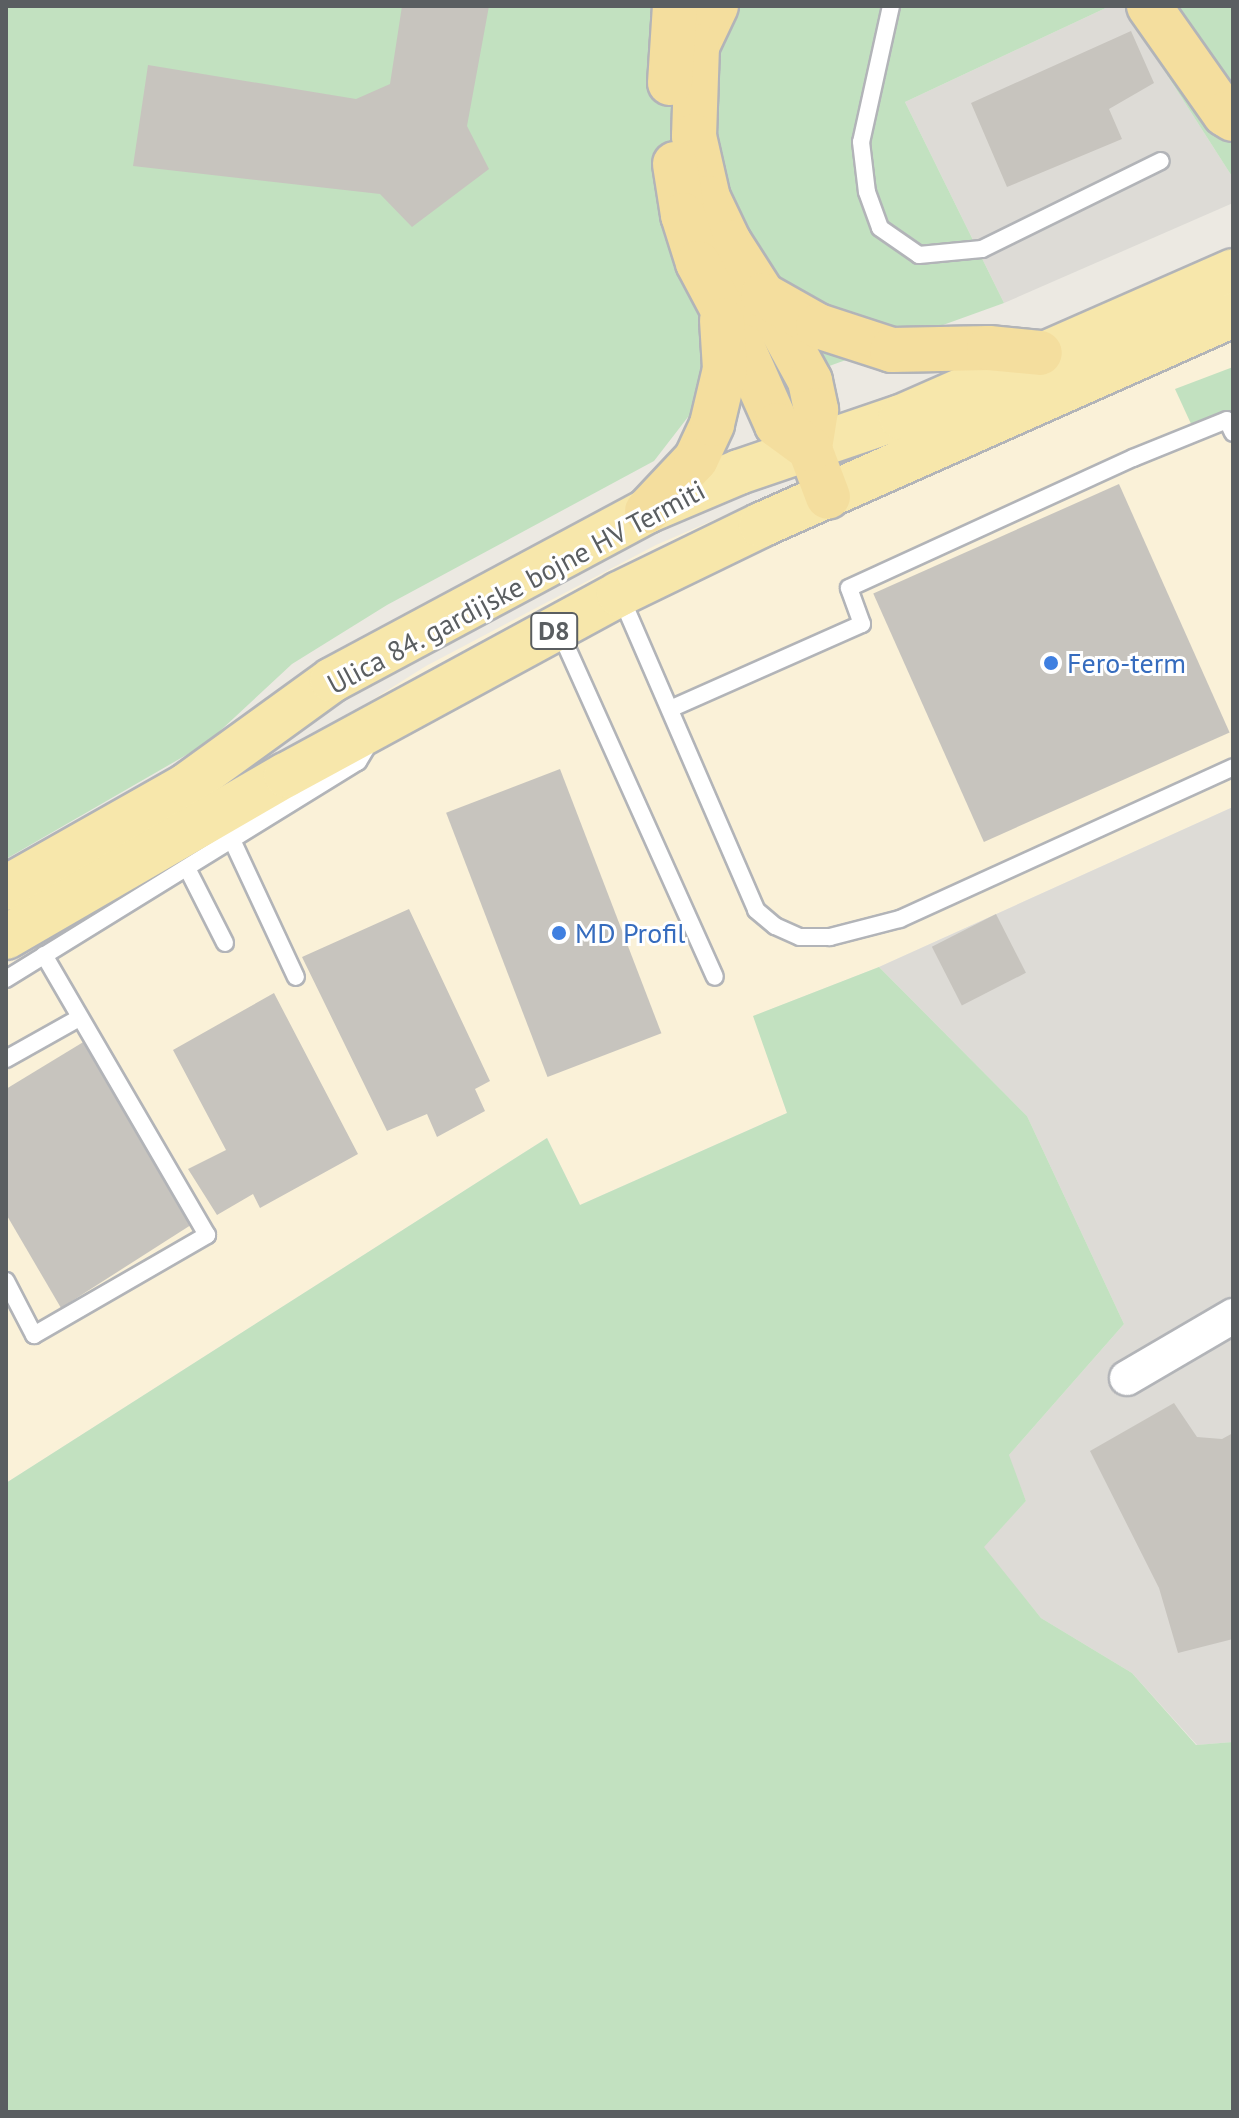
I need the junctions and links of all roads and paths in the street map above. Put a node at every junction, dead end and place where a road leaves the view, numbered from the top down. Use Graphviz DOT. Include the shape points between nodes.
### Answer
graph roads {
  1 [pos="716,6"];
  2 [pos="891,6"];
  3 [pos="1149,6"];
  4 [pos="1178,6"];
  5 [pos="681,31"];
  6 [pos="1233,90"];
  7 [pos="1233,119"];
  8 [pos="1161,161"];
  9 [pos="1233,271"];
  10 [pos="763,295"];
  11 [pos="721,310"];
  12 [pos="1233,315"];
  13 [pos="1040,353"];
  14 [pos="1233,433"];
  15 [pos="810,449"];
  16 [pos="828,497"];
  17 [pos="647,511"];
  18 [pos="619,594"];
  19 [pos="558,629"];
  20 [pos="670,709"];
  21 [pos="382,724"];
  22 [pos="1233,767"];
  23 [pos="232,840"];
  24 [pos="187,868"];
  25 [pos="6,888"];
  26 [pos="225,943"];
  27 [pos="25,946"];
  28 [pos="296,977"];
  29 [pos="715,977"];
  30 [pos="6,979"];
  31 [pos="79,1018"];
  32 [pos="6,1059"];
  33 [pos="6,1281"];
  34 [pos="1233,1316"];
  35 [pos="1127,1378"];
  1 -- 5 [label="highway"];
  2 -- 8 [label="lane" via="861,142 867,192 880,228 919,255 982,249"];
  3 -- 7 [label="highway"];
  4 -- 6 [label="highway"];
  5 -- 10 [label="highway" via="708,198"];
  5 -- 11 [label="highway" via="669,129 683,215"];
  9 -- 13 [label="main road, Ulica 84. gardijske bojne HV Termiti / D8"];
  10 -- 13 [label="highway" via="818,326 892,350"];
  10 -- 15 [label="highway" via="810,381 816,410"];
  11 -- 15 [label="highway" via="777,425"];
  11 -- 17 [label="highway" via="725,369 712,424 696,459"];
  12 -- 16 [label="main road, Ulica 84. gardijske bojne HV Termiti / D8"];
  13 -- 15 [label="main road, Ulica 84. gardijske bojne HV Termiti / D8" via="901,417"];
  14 -- 20 [label="lane" via="1227,420 1160,447 849,588 862,624"];
  15 -- 16 [label="highway"];
  15 -- 17 [label="main road, Ulica 84. gardijske bojne HV Termiti / D8"];
  16 -- 18 [label="main road, Ulica 84. gardijske bojne HV Termiti / D8"];
  17 -- 25 [label="main road, Ulica 84. gardijske bojne HV Termiti / D8" via="332,680 187,785"];
  18 -- 19 [label="main road, Ulica 84. gardijske bojne HV Termiti / D8"];
  18 -- 20 [label="lane"];
  19 -- 21 [label="main road, Ulica 84. gardijske bojne HV Termiti / D8"];
  19 -- 29 [label="lane"];
  20 -- 22 [label="lane" via="756,910 800,937 830,937 900,919"];
  21 -- 23 [label="lane" via="358,762"];
  21 -- 27 [label="main road, Ulica 84. gardijske bojne HV Termiti / D8"];
  23 -- 24 [label="lane"];
  23 -- 28 [label="lane"];
  24 -- 26 [label="lane"];
  24 -- 27 [label="lane"];
  27 -- 30 [label="lane"];
  27 -- 31 [label="lane"];
  31 -- 32 [label="lane"];
  31 -- 33 [label="lane" via="207,1235 34,1335"];
  34 -- 35 [label="street"];
}
